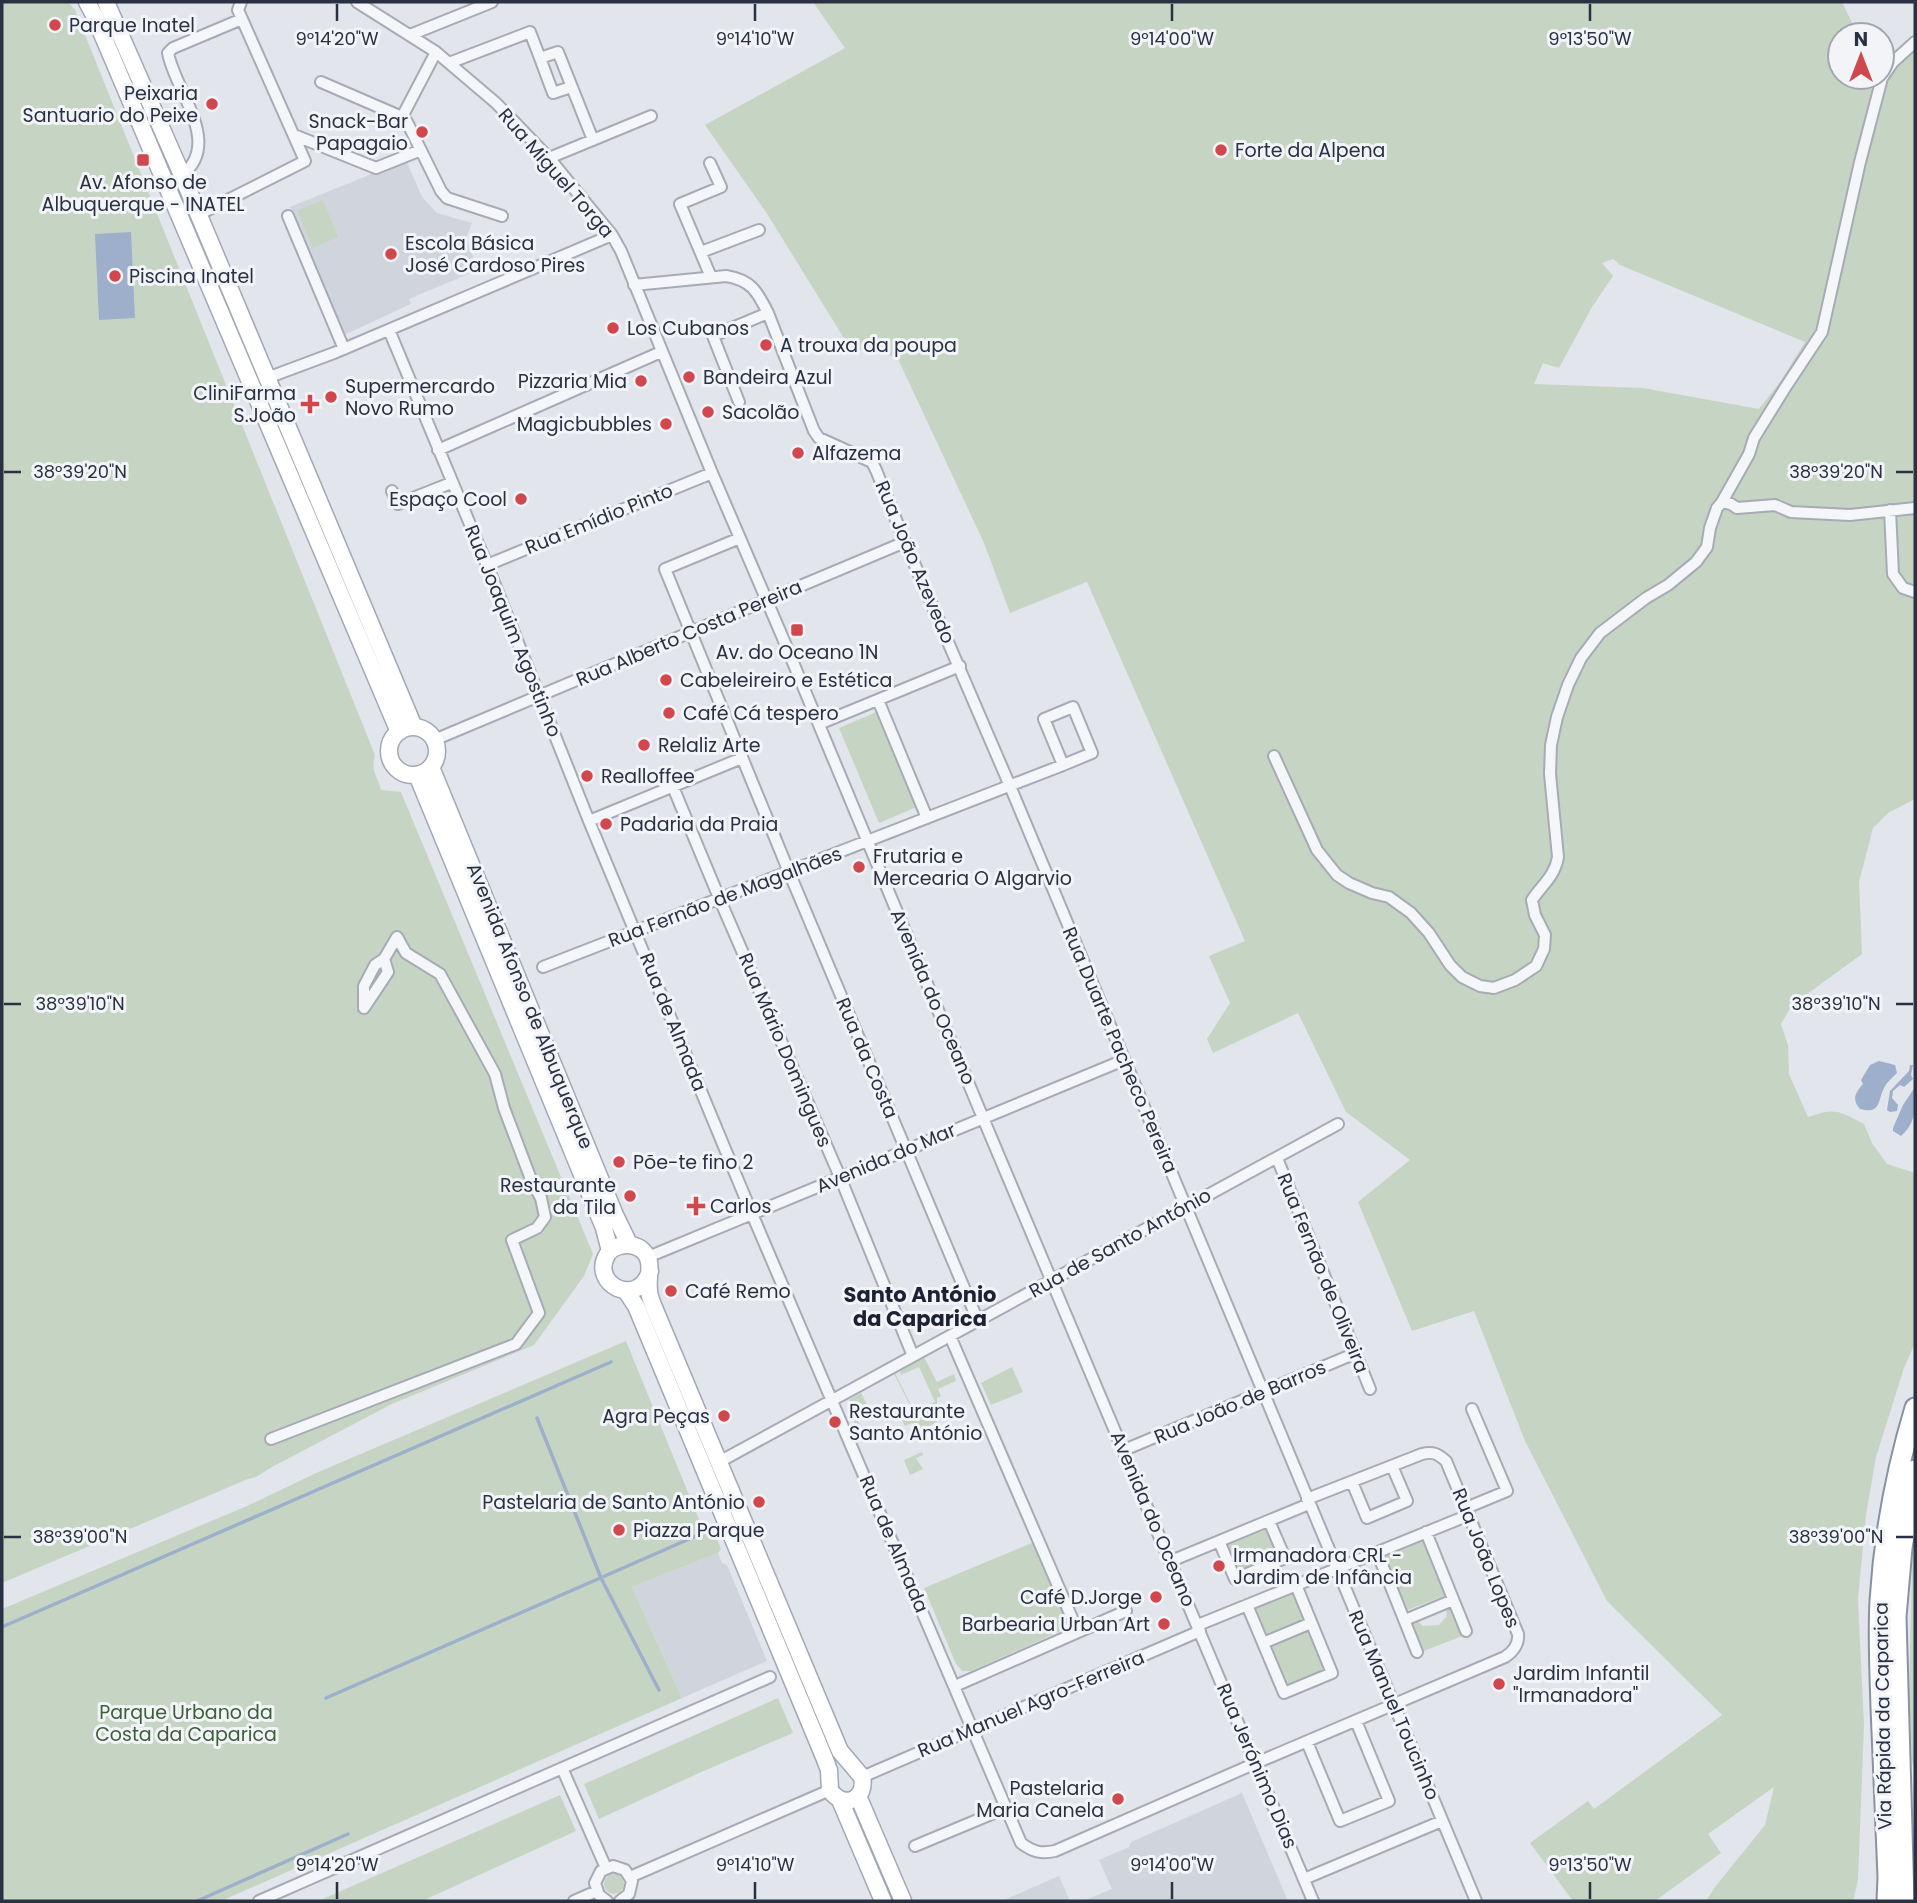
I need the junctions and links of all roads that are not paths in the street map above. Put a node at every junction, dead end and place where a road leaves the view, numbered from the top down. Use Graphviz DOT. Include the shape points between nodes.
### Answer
graph roads {
  1 [pos="87,2"];
  2 [pos="106,2"];
  3 [pos="241,2"];
  4 [pos="357,2"];
  5 [pos="492,2"];
  6 [pos="464,7"];
  7 [pos="242,19"];
  8 [pos="410,35"];
  9 [pos="1915,42"];
  10 [pos="436,52"];
  11 [pos="540,58"];
  12 [pos="449,63"];
  13 [pos="321,82"];
  14 [pos="571,87"];
  15 [pos="651,116"];
  16 [pos="402,117"];
  17 [pos="294,135"];
  18 [pos="593,140"];
  19 [pos="421,150"];
  20 [pos="548,158"];
  21 [pos="710,163"];
  22 [pos="182,174"];
  23 [pos="198,215"];
  24 [pos="288,216"];
  25 [pos="502,216"];
  26 [pos="759,230"];
  27 [pos="612,235"];
  28 [pos="701,252"];
  29 [pos="711,277"];
  30 [pos="635,285"];
  31 [pos="768,313"];
  32 [pos="389,330"];
  33 [pos="344,349"];
  34 [pos="661,352"];
  35 [pos="267,378"];
  36 [pos="739,402"];
  37 [pos="438,450"];
  38 [pos="712,473"];
  39 [pos="451,482"];
  40 [pos="392,491"];
  41 [pos="1721,502"];
  42 [pos="1915,508"];
  43 [pos="1890,510"];
  44 [pos="740,538"];
  45 [pos="905,542"];
  46 [pos="487,565"];
  47 [pos="1915,592"];
  48 [pos="767,600"];
  49 [pos="691,632"];
  50 [pos="960,666"];
  51 [pos="540,696"];
  52 [pos="878,700"];
  53 [pos="819,724"];
  54 [pos="406,729"];
  55 [pos="434,740"];
  56 [pos="1274,756"];
  57 [pos="742,758"];
  58 [pos="1063,765"];
  59 [pos="424,771"];
  60 [pos="1010,786"];
  61 [pos="673,787"];
  62 [pos="927,818"];
  63 [pos="589,821"];
  64 [pos="868,842"];
  65 [pos="789,872"];
  66 [pos="720,900"];
  67 [pos="636,932"];
  68 [pos="543,967"];
  69 [pos="364,1008"];
  70 [pos="1124,1060"];
  71 [pos="983,1118"];
  72 [pos="1338,1124"];
  73 [pos="906,1150"];
  74 [pos="1277,1158"];
  75 [pos="840,1177"];
  76 [pos="1185,1208"];
  77 [pos="752,1214"];
  78 [pos="629,1244"];
  79 [pos="610,1251"];
  80 [pos="649,1264"];
  81 [pos="1052,1281"];
  82 [pos="626,1291"];
  83 [pos="978,1321"];
  84 [pos="950,1336"];
  85 [pos="1356,1353"];
  86 [pos="913,1356"];
  87 [pos="1370,1389"];
  88 [pos="1262,1392"];
  89 [pos="832,1400"];
  90 [pos="1915,1408"];
  91 [pos="1472,1409"];
  92 [pos="271,1439"];
  93 [pos="1124,1450"];
  94 [pos="719,1462"];
  95 [pos="1392,1466"];
  96 [pos="1915,1470"];
  97 [pos="1352,1482"];
  98 [pos="1308,1502"];
  99 [pos="1467,1512"];
  100 [pos="1269,1521"];
  101 [pos="1426,1532"];
  102 [pos="1219,1541"];
  103 [pos="1377,1552"];
  104 [pos="1171,1561"];
  105 [pos="1336,1569"];
  106 [pos="1296,1585"];
  107 [pos="1453,1600"];
  108 [pos="1247,1605"];
  109 [pos="1126,1611"];
  110 [pos="1405,1620"];
  111 [pos="1311,1623"];
  112 [pos="1199,1628"];
  113 [pos="1466,1631"];
  114 [pos="1079,1632"];
  115 [pos="1263,1643"];
  116 [pos="1417,1652"];
  117 [pos="770,1677"];
  118 [pos="955,1686"];
  119 [pos="1394,1706"];
  120 [pos="1356,1721"];
  121 [pos="974,1729"];
  122 [pos="1307,1742"];
  123 [pos="1256,1763"];
  124 [pos="562,1768"];
  125 [pos="859,1773"];
  126 [pos="833,1790"];
  127 [pos="858,1796"];
  128 [pos="1006,1808"];
  129 [pos="1442,1821"];
  130 [pos="915,1846"];
  131 [pos="606,1868"];
  132 [pos="630,1877"];
  133 [pos="1304,1879"];
  134 [pos="597,1891"];
  135 [pos="259,1901"];
  136 [pos="574,1901"];
  137 [pos="607,1901"];
  138 [pos="620,1901"];
  139 [pos="883,1901"];
  140 [pos="903,1901"];
  141 [pos="1313,1901"];
  142 [pos="1476,1901"];
  143 [pos="1887,1901"];
  144 [pos="1904,1901"];
  1 -- 54 [label="main road"];
  2 -- 22 [label="main road"];
  3 -- 7 [label="street"];
  4 -- 8 [label="street, Rua Miguel Torga"];
  5 -- 6 [label="street"];
  6 -- 8 [label="street"];
  7 -- 17 [label="street"];
  7 -- 22 [label="street" via="168,53 199,139 197,157"];
  8 -- 10 [label="street, Rua Miguel Torga"];
  9 -- 41 [label="street" via="1882,78 1822,332 1754,438"];
  10 -- 12 [label="street, Rua Miguel Torga"];
  10 -- 16 [label="street"];
  11 -- 12 [label="street" via="530,32"];
  11 -- 14 [label="street" via="558,52"];
  11 -- 14 [label="street" via="553,93"];
  12 -- 20 [label="street, Rua Miguel Torga" via="496,103"];
  13 -- 16 [label="street"];
  14 -- 18 [label="street"];
  15 -- 18 [label="street"];
  16 -- 19 [label="street"];
  17 -- 19 [label="street" via="376,168"];
  17 -- 23 [label="street" via="305,161"];
  18 -- 20 [label="street"];
  19 -- 25 [label="street" via="447,198"];
  20 -- 27 [label="street, Rua Miguel Torga"];
  21 -- 28 [label="street" via="721,187 680,204"];
  22 -- 23 [label="main road"];
  23 -- 35 [label="main road"];
  24 -- 33 [label="street"];
  26 -- 28 [label="street"];
  27 -- 30 [label="street, Rua Miguel Torga"];
  27 -- 32 [label="street"];
  28 -- 29 [label="street"];
  29 -- 30 [label="street, Rua João Azevedo"];
  29 -- 31 [label="street, Rua João Azevedo" via="739,278 750,284"];
  30 -- 34 [label="street, Avenida do Oceano"];
  31 -- 36 [label="street" via="713,337"];
  31 -- 45 [label="street, Rua João Azevedo" via="814,431 828,443 872,462"];
  32 -- 33 [label="street"];
  32 -- 37 [label="street, Rua Joaquim Agostinho"];
  33 -- 35 [label="street"];
  34 -- 37 [label="street"];
  34 -- 38 [label="street, Avenida do Oceano"];
  35 -- 54 [label="main road"];
  37 -- 39 [label="street, Rua Joaquim Agostinho"];
  38 -- 44 [label="street, Avenida do Oceano"];
  38 -- 46 [label="street, Rua Emídio Pinto"];
  39 -- 40 [label="street" via="398,504"];
  39 -- 46 [label="street, Rua Joaquim Agostinho"];
  41 -- 43 [label="street" via="1737,508 1776,505 1811,514"];
  41 -- 56 [label="street" via="1707,547 1696,562 1600,633 1568,685 1551,745 1556,866 1532,900 1545,934 1544,949 1536,966 1515,980 1494,988 1462,976 1411,913 1389,897 1338,875 1318,850"];
  42 -- 43 [label="street"];
  43 -- 47 [label="street" via="1894,574 1903,588"];
  44 -- 48 [label="street, Avenida do Oceano"];
  44 -- 49 [label="street, Rua da Costa" via="665,569"];
  45 -- 48 [label="street, Rua Alberto Costa Pereira"];
  45 -- 50 [label="street, Rua João Azevedo"];
  46 -- 51 [label="street, Rua Joaquim Agostinho"];
  48 -- 49 [label="street, Rua Alberto Costa Pereira"];
  48 -- 53 [label="street, Avenida do Oceano"];
  49 -- 51 [label="street, Rua Alberto Costa Pereira"];
  49 -- 57 [label="street, Rua da Costa"];
  50 -- 52 [label="street"];
  50 -- 60 [label="street, Rua João Azevedo"];
  51 -- 55 [label="street, Rua Alberto Costa Pereira"];
  51 -- 63 [label="street, Rua Joaquim Agostinho"];
  52 -- 53 [label="street"];
  52 -- 62 [label="street"];
  53 -- 64 [label="street, Avenida do Oceano"];
  54 -- 55 [label="main road" via="422,729"];
  54 -- 59 [label="main road" via="393,738 391,762 409,775"];
  55 -- 59 [label="main road, Avenida Afonso de Albuquerque" via="436,760"];
  57 -- 61 [label="street"];
  57 -- 65 [label="street, Rua da Costa"];
  58 -- 58 [label="street, Rua Fernão de Magalhães" via="1092,753 1073,707 1044,719"];
  58 -- 60 [label="street, Rua Fernão de Magalhães"];
  59 -- 78 [label="main road, Avenida Afonso de Albuquerque"];
  59 -- 79 [label="main road, Avenida Afonso de Albuquerque"];
  60 -- 62 [label="street, Rua Fernão de Magalhães"];
  60 -- 70 [label="street, Rua Duarte Pacheco Pereira"];
  61 -- 63 [label="street"];
  61 -- 66 [label="street, Rua Mário Domingues"];
  62 -- 64 [label="street, Rua Fernão de Magalhães"];
  63 -- 67 [label="street, Rua Joaquim Agostinho"];
  64 -- 65 [label="street, Rua Fernão de Magalhães"];
  64 -- 71 [label="street, Avenida do Oceano"];
  65 -- 66 [label="street, Rua Fernão de Magalhães"];
  65 -- 73 [label="street, Rua da Costa"];
  66 -- 67 [label="street, Rua Fernão de Magalhães"];
  66 -- 75 [label="street, Rua Mário Domingues"];
  67 -- 68 [label="street, Rua Fernão de Magalhães"];
  67 -- 77 [label="street, Rua de Almada"];
  69 -- 92 [label="street" via="364,986 397,937 407,953 440,974 495,1074 541,1198 545,1217 537,1228 512,1240 539,1313 516,1344"];
  70 -- 71 [label="street, Avenida do Mar"];
  70 -- 76 [label="street, Rua Duarte Pacheco Pereira"];
  71 -- 73 [label="street, Avenida do Mar"];
  71 -- 81 [label="street, Avenida do Oceano"];
  72 -- 74 [label="street, Rua de Santo António"];
  73 -- 75 [label="street, Avenida do Mar"];
  73 -- 83 [label="street, Rua da Costa"];
  74 -- 76 [label="street, Rua de Santo António"];
  74 -- 85 [label="street, Rua Fernão de Oliveira"];
  75 -- 77 [label="street, Avenida do Mar"];
  75 -- 86 [label="street, Rua Mário Domingues"];
  76 -- 81 [label="street, Rua de Santo António"];
  76 -- 88 [label="street, Rua Duarte Pacheco Pereira"];
  77 -- 80 [label="street, Avenida do Mar"];
  77 -- 89 [label="street, Rua de Almada"];
  78 -- 79 [label="main road"];
  78 -- 80 [label="main road" via="637,1246"];
  79 -- 82 [label="main road, Avenida Afonso de Albuquerque" via="604,1265 607,1279"];
  80 -- 82 [label="main road" via="643,1284"];
  80 -- 94 [label="main road" via="653,1306"];
  81 -- 83 [label="street, Rua de Santo António"];
  81 -- 93 [label="street, Avenida do Oceano"];
  82 -- 126 [label="main road, Avenida Afonso de Albuquerque" via="789,1669"];
  83 -- 84 [label="street, Rua de Santo António"];
  84 -- 86 [label="street, Rua de Santo António"];
  84 -- 114 [label="street"];
  85 -- 87 [label="street, Rua Fernão de Oliveira"];
  85 -- 88 [label="street, Rua João de Barros"];
  86 -- 89 [label="street, Rua de Santo António"];
  88 -- 93 [label="street, Rua João de Barros"];
  88 -- 98 [label="street, Rua Manuel Toucinho"];
  89 -- 94 [label="street, Rua de Santo António"];
  89 -- 118 [label="street, Rua de Almada"];
  90 -- 143 [label="highway, Via Rápida da Caparica" via="1891,1509 1880,1604"];
  91 -- 99 [label="street, Rua Manuel Agro-Ferreira" via="1507,1491"];
  93 -- 104 [label="street, Avenida do Oceano"];
  94 -- 125 [label="main road" via="839,1751"];
  95 -- 97 [label="street, Rua João Lopes"];
  95 -- 97 [label="street" via="1407,1501 1367,1518"];
  95 -- 99 [label="street, Rua João Lopes" via="1422,1454 1438,1454 1446,1461"];
  96 -- 144 [label="highway, Via Rápida da Caparica" via="1896,1616"];
  97 -- 98 [label="street, Rua João Lopes"];
  98 -- 100 [label="street, Rua João Lopes"];
  98 -- 105 [label="street, Rua Manuel Toucinho"];
  99 -- 101 [label="street, Rua Manuel Agro-Ferreira"];
  99 -- 119 [label="street, Rua João Lopes" via="1517,1631 1517,1644 1505,1657"];
  100 -- 102 [label="street, Rua João Lopes"];
  100 -- 102 [label="street" via="1284,1558 1234,1579"];
  101 -- 103 [label="street, Rua Manuel Agro-Ferreira"];
  101 -- 107 [label="street"];
  102 -- 104 [label="street, Rua João Lopes"];
  103 -- 105 [label="street, Rua Manuel Agro-Ferreira"];
  103 -- 110 [label="street"];
  104 -- 112 [label="street, Avenida do Oceano"];
  105 -- 106 [label="street, Rua Manuel Agro-Ferreira"];
  105 -- 119 [label="street, Rua Manuel Toucinho"];
  106 -- 108 [label="street, Rua Manuel Agro-Ferreira"];
  106 -- 111 [label="street"];
  107 -- 110 [label="street"];
  107 -- 113 [label="street"];
  108 -- 112 [label="street, Rua Manuel Agro-Ferreira"];
  108 -- 115 [label="street"];
  109 -- 114 [label="street"];
  110 -- 116 [label="street"];
  111 -- 115 [label="street"];
  111 -- 115 [label="street" via="1332,1674 1283,1693"];
  112 -- 121 [label="street, Rua Manuel Agro-Ferreira"];
  112 -- 123 [label="street, Rua Jerónimo Dias"];
  114 -- 118 [label="street"];
  117 -- 124 [label="street"];
  118 -- 121 [label="street, Rua de Almada"];
  119 -- 120 [label="street, Rua João Lopes"];
  119 -- 129 [label="street, Rua Manuel Toucinho"];
  120 -- 122 [label="street, Rua João Lopes"];
  120 -- 122 [label="street" via="1389,1801 1340,1821"];
  121 -- 125 [label="street, Rua Manuel Agro-Ferreira"];
  121 -- 128 [label="street, Rua de Almada"];
  122 -- 123 [label="street, Rua João Lopes"];
  123 -- 128 [label="street, Rua de Almada" via="1042,1854 1021,1843"];
  123 -- 133 [label="street, Rua Jerónimo Dias"];
  124 -- 131 [label="street"];
  124 -- 135 [label="street"];
  125 -- 126 [label="main road, Rua Manuel Agro-Ferreira" via="839,1768 831,1775"];
  125 -- 127 [label="main road" via="863,1787"];
  126 -- 127 [label="main road" via="850,1801"];
  126 -- 132 [label="street"];
  126 -- 139 [label="main road, Avenida Afonso de Albuquerque"];
  127 -- 140 [label="main road"];
  128 -- 130 [label="street"];
  129 -- 133 [label="street"];
  129 -- 142 [label="street, Rua Manuel Toucinho"];
  131 -- 132 [label="street" via="622,1868"];
  131 -- 134 [label="street" via="596,1878"];
  132 -- 138 [label="street" via="631,1890"];
  133 -- 141 [label="street, Rua Jerónimo Dias"];
  134 -- 136 [label="street"];
  134 -- 137 [label="street"];
}
